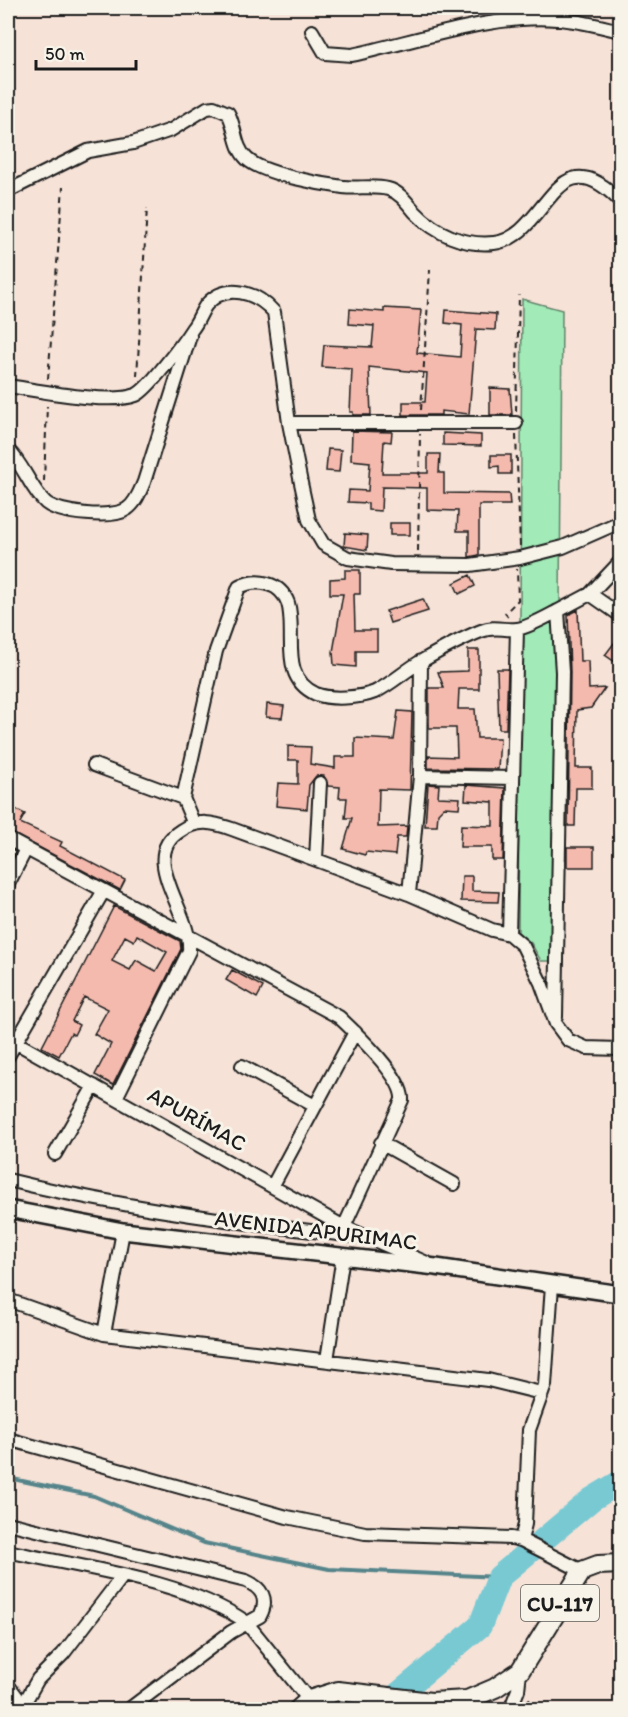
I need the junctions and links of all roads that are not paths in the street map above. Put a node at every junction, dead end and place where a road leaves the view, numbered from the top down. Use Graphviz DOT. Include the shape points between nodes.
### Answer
graph roads {
  1 [pos="312,31"];
  2 [pos="621,31"];
  3 [pos="8,191"];
  4 [pos="621,201"];
  5 [pos="192,329"];
  6 [pos="8,386"];
  7 [pos="289,423"];
  8 [pos="516,423"];
  9 [pos="8,450"];
  10 [pos="621,522"];
  11 [pos="621,562"];
  12 [pos="590,594"];
  13 [pos="558,611"];
  14 [pos="621,615"];
  15 [pos="516,629"];
  16 [pos="421,662"];
  17 [pos="94,765"];
  18 [pos="420,776"];
  19 [pos="512,778"];
  20 [pos="320,783"];
  21 [pos="183,798"];
  22 [pos="193,822"];
  23 [pos="8,839"];
  24 [pos="26,849"];
  25 [pos="316,859"];
  26 [pos="8,884"];
  27 [pos="103,892"];
  28 [pos="409,894"];
  29 [pos="509,934"];
  30 [pos="190,937"];
  31 [pos="556,1024"];
  32 [pos="356,1032"];
  33 [pos="12,1040"];
  34 [pos="621,1049"];
  35 [pos="8,1056"];
  36 [pos="242,1066"];
  37 [pos="94,1086"];
  38 [pos="116,1098"];
  39 [pos="315,1106"];
  40 [pos="381,1143"];
  41 [pos="54,1154"];
  42 [pos="8,1180"];
  43 [pos="454,1184"];
  44 [pos="273,1185"];
  45 [pos="8,1209"];
  46 [pos="344,1227"];
  47 [pos="123,1231"];
  48 [pos="366,1237"];
  49 [pos="343,1256"];
  50 [pos="436,1267"];
  51 [pos="552,1284"];
  52 [pos="621,1294"];
  53 [pos="8,1300"];
  54 [pos="104,1334"];
  55 [pos="327,1360"];
  56 [pos="541,1393"];
  57 [pos="8,1440"];
  58 [pos="8,1523"];
  59 [pos="524,1542"];
  60 [pos="8,1551"];
  61 [pos="621,1564"];
  62 [pos="575,1567"];
  63 [pos="122,1577"];
  64 [pos="246,1622"];
  65 [pos="520,1671"];
  66 [pos="8,1690"];
  67 [pos="303,1705"];
  68 [pos="23,1709"];
  69 [pos="128,1710"];
  70 [pos="510,1710"];
  1 -- 2 [label="street" via="324,53 334,55 352,55 520,20 555,18"];
  3 -- 4 [label="street" via="88,151 133,143 171,130 214,107 228,113 246,159 260,168 344,187 390,189 436,230 462,241 498,242 511,236 560,186 579,177 604,183"];
  5 -- 6 [label="street" via="150,384 127,398"];
  5 -- 7 [label="street" via="219,294 235,291 267,304 277,322"];
  5 -- 9 [label="street" via="144,482 135,502 117,514 67,513 44,501"];
  7 -- 8 [label="street"];
  7 -- 10 [label="street" via="309,520 323,544 348,558 417,565 470,565 564,547"];
  11 -- 12 [label="street"];
  12 -- 13 [label="street"];
  12 -- 14 [label="street"];
  13 -- 15 [label="street"];
  13 -- 31 [label="street" via="562,672"];
  15 -- 16 [label="street" via="482,630"];
  15 -- 19 [label="street"];
  16 -- 18 [label="street"];
  16 -- 21 [label="street" via="373,692 334,697 316,694 304,685 293,667 287,603 277,589 263,581 251,581 240,587 216,651"];
  17 -- 21 [label="street"];
  18 -- 19 [label="street"];
  18 -- 28 [label="street"];
  19 -- 29 [label="street"];
  20 -- 25 [label="street"];
  21 -- 22 [label="street"];
  22 -- 25 [label="street" via="213,823"];
  22 -- 30 [label="street" via="162,848 162,867"];
  23 -- 24 [label="street"];
  24 -- 26 [label="street"];
  24 -- 27 [label="street"];
  25 -- 28 [label="street"];
  27 -- 30 [label="street"];
  27 -- 33 [label="street"];
  28 -- 29 [label="street"];
  29 -- 31 [label="street" via="523,946"];
  30 -- 32 [label="street" via="339,1017"];
  30 -- 38 [label="street" via="189,951"];
  31 -- 34 [label="street" via="568,1040 585,1048"];
  32 -- 39 [label="street"];
  32 -- 40 [label="street" via="403,1092"];
  33 -- 35 [label="street"];
  33 -- 37 [label="street, APURÍMAC"];
  36 -- 39 [label="street"];
  37 -- 38 [label="street, APURÍMAC"];
  37 -- 41 [label="street"];
  38 -- 44 [label="street, APURÍMAC"];
  39 -- 44 [label="street"];
  40 -- 43 [label="street"];
  40 -- 46 [label="street"];
  42 -- 48 [label="street, APURÍMAC" via="234,1221"];
  44 -- 46 [label="street, APURÍMAC"];
  45 -- 47 [label="street, AVENIDA APURIMAC"];
  46 -- 48 [label="street, APURÍMAC"];
  47 -- 49 [label="street, AVENIDA APURIMAC"];
  47 -- 54 [label="street"];
  48 -- 50 [label="street, APURÍMAC"];
  49 -- 50 [label="street, AVENIDA APURIMAC"];
  49 -- 55 [label="street"];
  50 -- 51 [label="street, AVENIDA APURIMAC"];
  51 -- 52 [label="street, AVENIDA APURIMAC"];
  51 -- 56 [label="street" via="545,1385"];
  53 -- 54 [label="street"];
  54 -- 55 [label="street"];
  55 -- 56 [label="street" via="488,1380"];
  56 -- 59 [label="street" via="528,1431"];
  57 -- 59 [label="street" via="287,1516 365,1533"];
  58 -- 64 [label="street" via="246,1581 256,1586 265,1603 260,1616"];
  59 -- 62 [label="street"];
  60 -- 63 [label="street"];
  61 -- 62 [label="main road, CU-117"];
  62 -- 65 [label="main road, CU-117"];
  63 -- 64 [label="street" via="188,1594"];
  63 -- 68 [label="street" via="38,1680"];
  64 -- 67 [label="street"];
  64 -- 69 [label="street"];
  65 -- 67 [label="main road, CU-117" via="467,1700 431,1702 338,1691"];
  65 -- 70 [label="street"];
  66 -- 68 [label="main road"];
}
